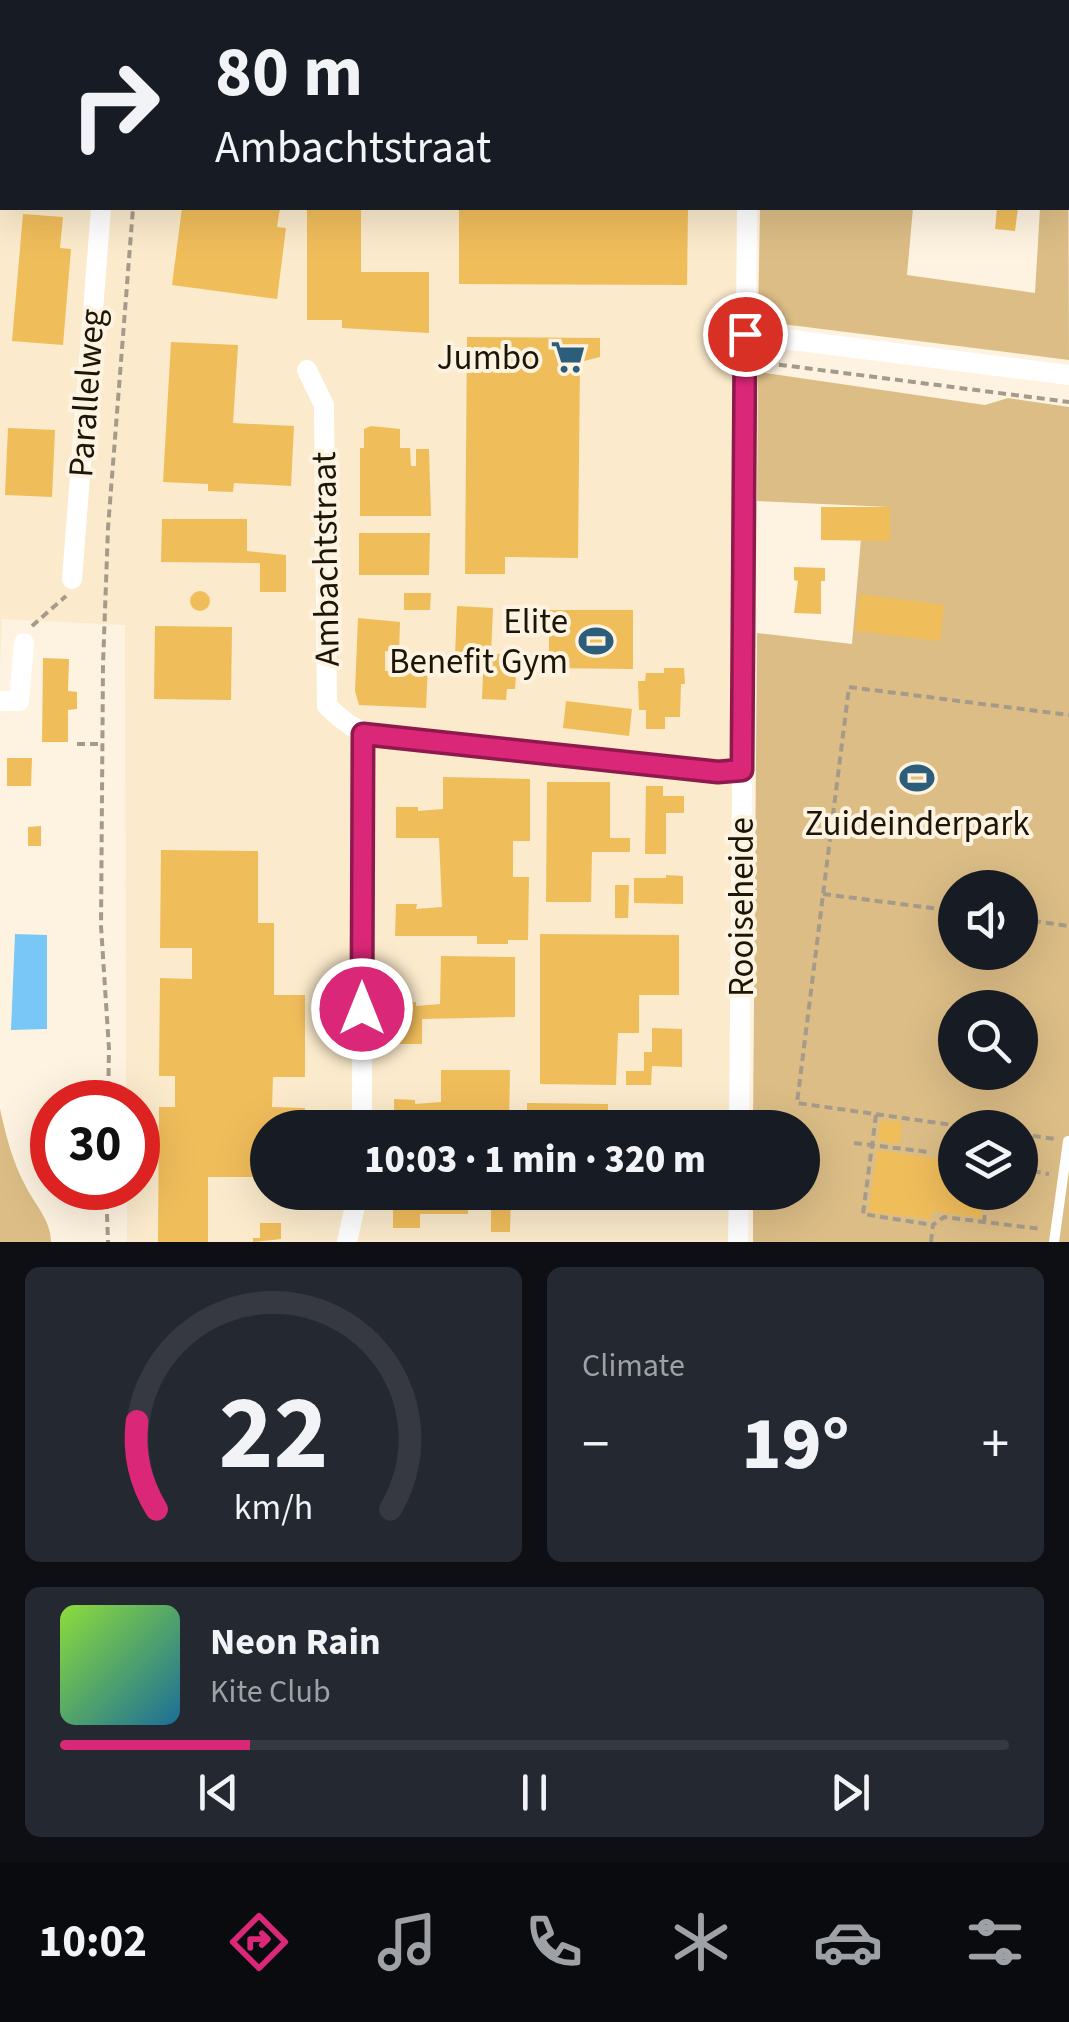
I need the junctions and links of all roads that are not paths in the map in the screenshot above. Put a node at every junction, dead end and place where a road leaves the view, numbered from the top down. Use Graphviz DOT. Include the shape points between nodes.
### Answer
graph roads {
  1 [pos="102,210"];
  2 [pos="747,210"];
  3 [pos="745,334"];
  4 [pos="308,370"];
  5 [pos="1069,375"];
  6 [pos="72,579"];
  7 [pos="24,643"];
  8 [pos="0,701"];
  9 [pos="363,734"];
  10 [pos="742,770"];
  11 [pos="362,1110"];
  12 [pos="739,1110"];
  13 [pos="1068,1141"];
  14 [pos="354,1210"];
  15 [pos="739,1210"];
  16 [pos="1055,1236"];
  17 [pos="347,1242"];
  18 [pos="738,1242"];
  1 -- 6 [label="street, Parallelweg"];
  2 -- 3 [label="street, Rooiseheide"];
  3 -- 5 [label="street"];
  3 -- 10 [label="street, Rooiseheide"];
  4 -- 9 [label="street, Ambachtstraat" via="324,405 327,706"];
  7 -- 8 [label="street" via="19,701"];
  9 -- 10 [label="street"];
  9 -- 11 [label="street"];
  10 -- 12 [label="street, Rooiseheide"];
  13 -- 16 [label="lane"];
  14 -- 17 [label="street"];
  15 -- 18 [label="street"];
}
